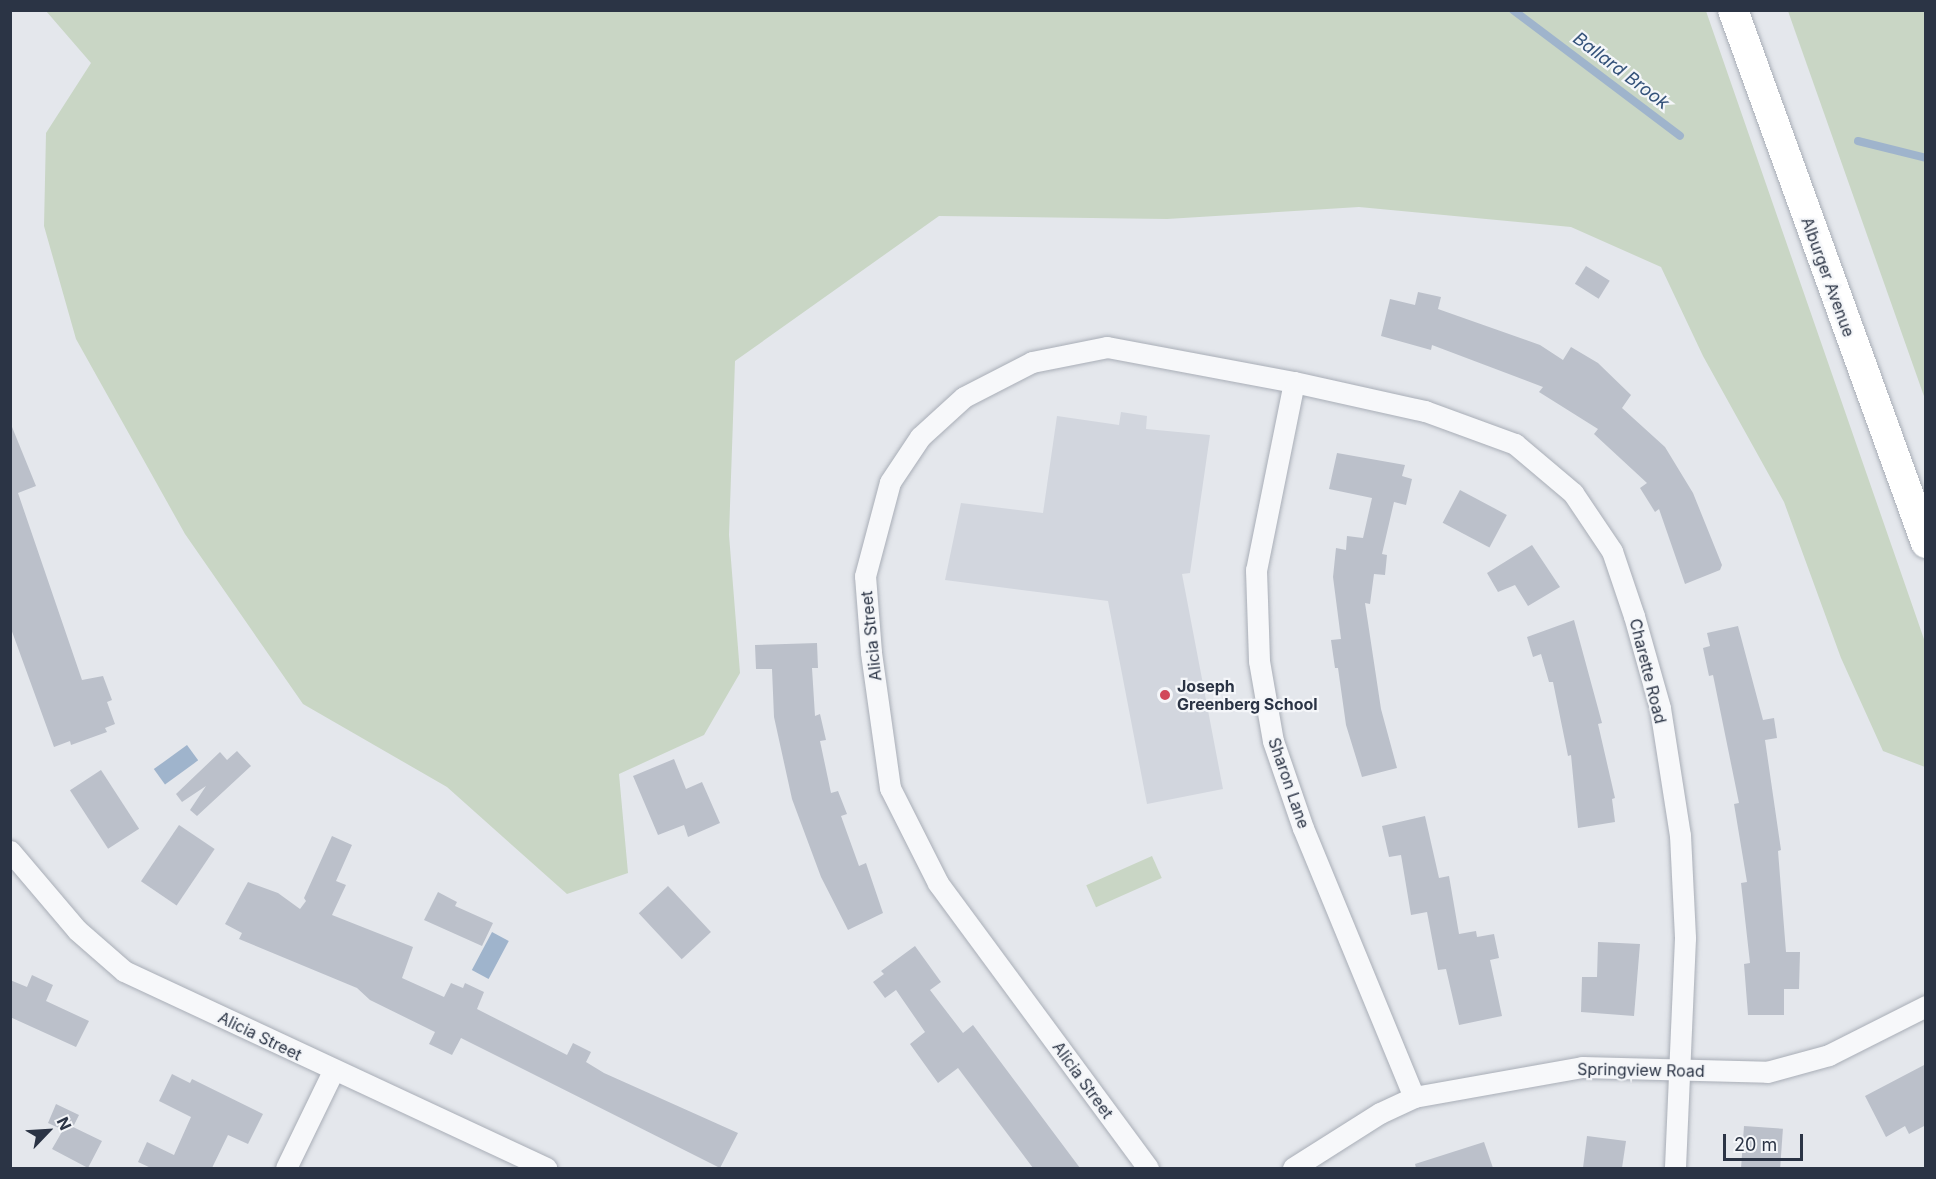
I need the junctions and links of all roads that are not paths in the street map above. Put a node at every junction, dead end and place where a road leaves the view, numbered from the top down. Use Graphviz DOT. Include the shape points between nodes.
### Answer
graph roads {
  1 [pos="1732,10"];
  2 [pos="1293,382"];
  3 [pos="1926,543"];
  4 [pos="10,852"];
  5 [pos="1926,1006"];
  6 [pos="333,1071"];
  7 [pos="1680,1071"];
  8 [pos="1414,1096"];
  9 [pos="286,1168"];
  10 [pos="546,1168"];
  11 [pos="1148,1168"];
  12 [pos="1293,1168"];
  13 [pos="1675,1168"];
  1 -- 3 [label="street, Alburger Avenue"];
  2 -- 7 [label="street, Charette Road" via="1425,411 1515,444 1573,493 1612,551 1660,708 1680,836 1685,938"];
  2 -- 8 [label="street, Sharon Lane" via="1256,570 1259,661 1273,741 1300,817"];
  2 -- 11 [label="street, Alicia Street" via="1107,347 1032,362 964,397 920,438 890,482 865,576 890,788 938,883"];
  4 -- 6 [label="street, Alicia Street" via="77,930 124,971"];
  5 -- 7 [label="street, Springview Road" via="1829,1055 1767,1072"];
  6 -- 9 [label="street"];
  6 -- 10 [label="street, Alicia Street"];
  7 -- 8 [label="street, Springview Road" via="1582,1068"];
  7 -- 13 [label="street, Charette Road"];
  8 -- 12 [label="street, Springview Road"];
}
